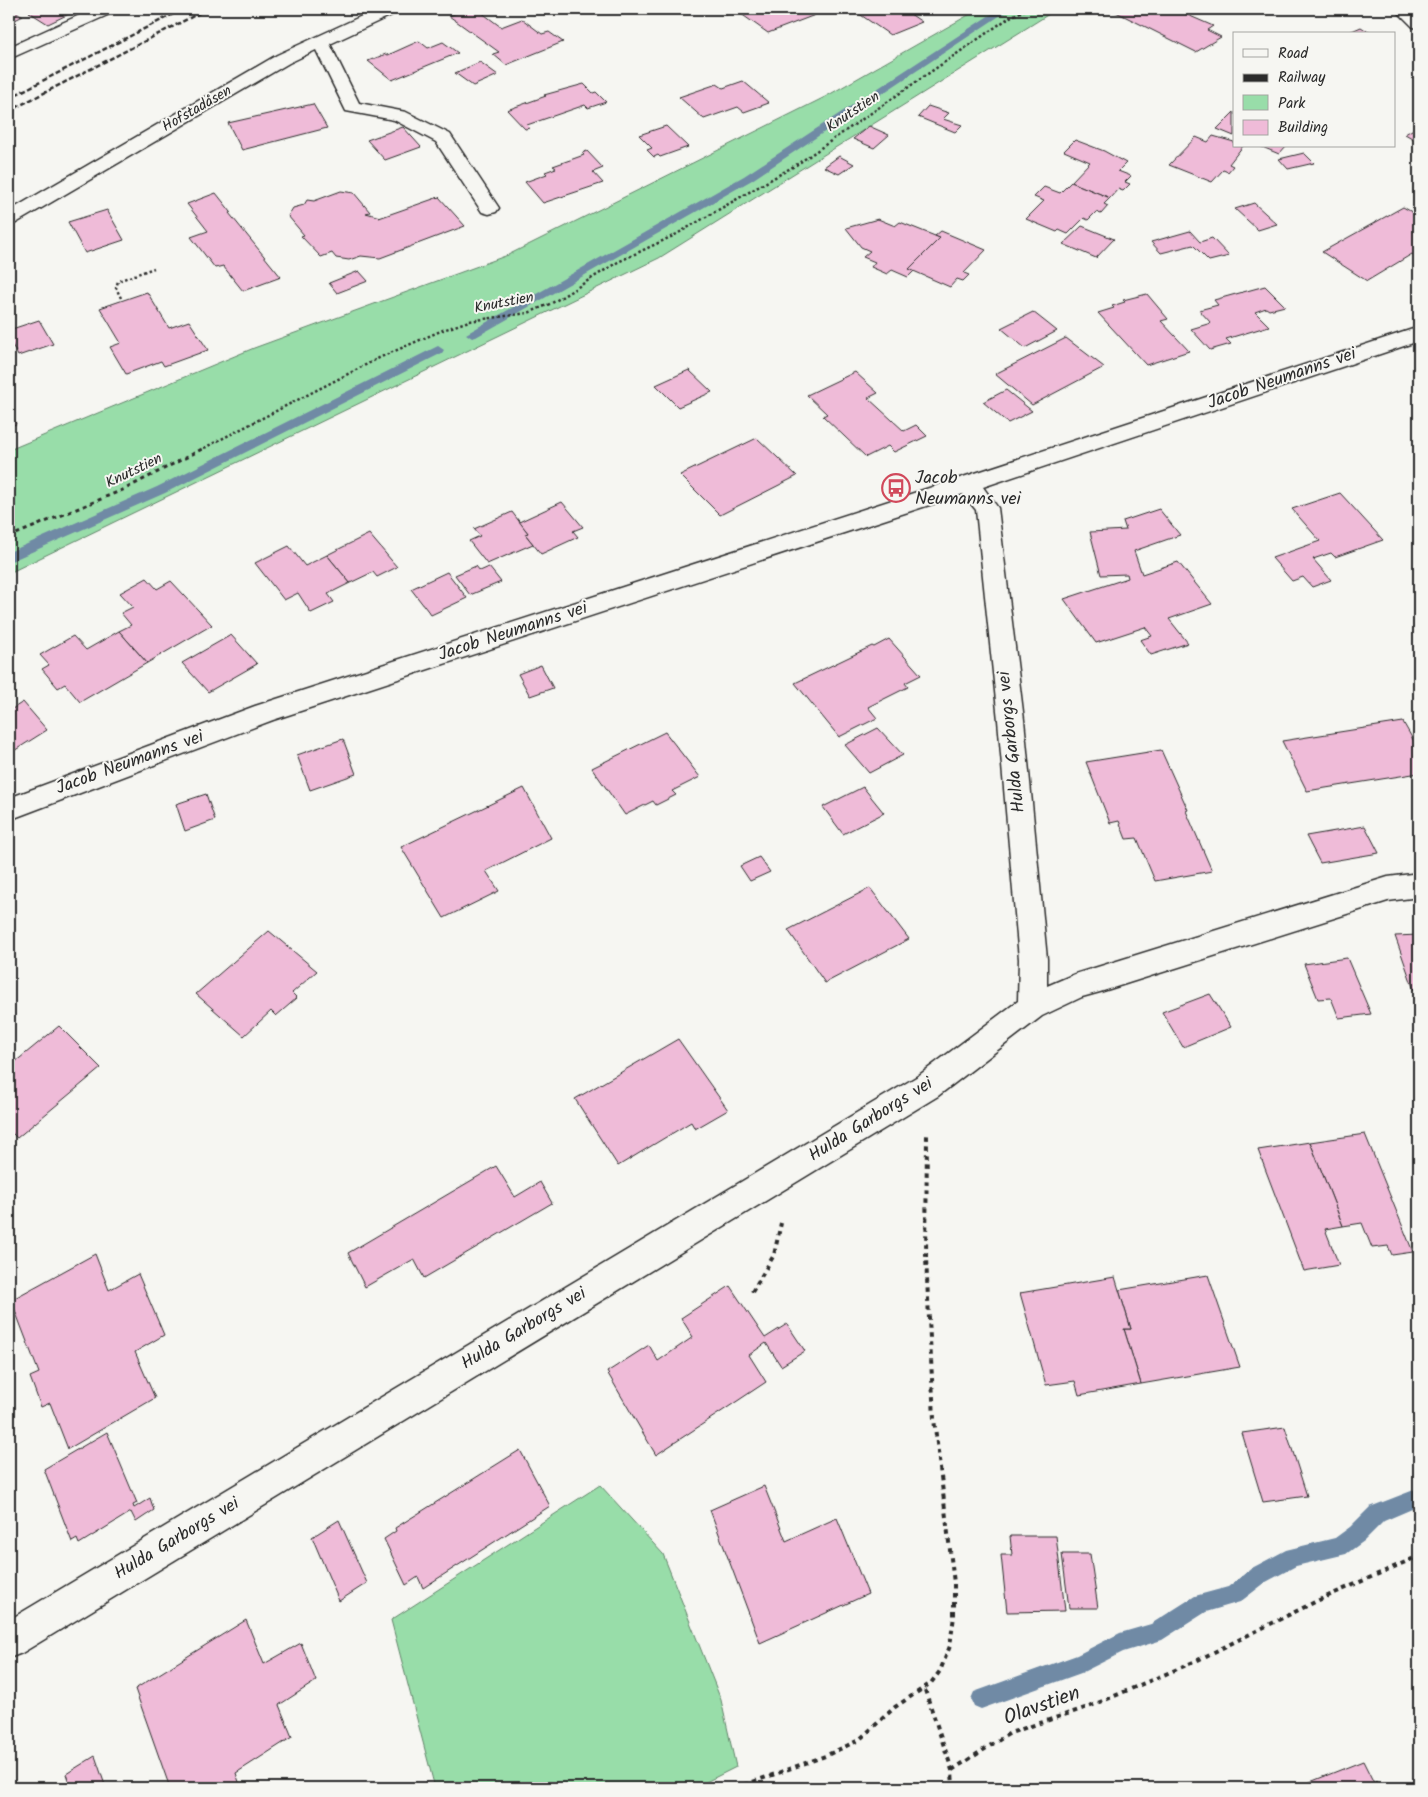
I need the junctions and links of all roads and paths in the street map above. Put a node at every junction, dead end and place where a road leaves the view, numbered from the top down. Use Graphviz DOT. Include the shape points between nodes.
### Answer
graph roads {
  1 [pos="106,9"];
  2 [pos="390,9"];
  3 [pos="1027,9"];
  4 [pos="1407,10"];
  5 [pos="1419,23"];
  6 [pos="320,41"];
  7 [pos="9,54"];
  8 [pos="489,208"];
  9 [pos="9,219"];
  10 [pos="154,268"];
  11 [pos="122,298"];
  12 [pos="1419,334"];
  13 [pos="968,484"];
  14 [pos="9,537"];
  15 [pos="9,809"];
  16 [pos="1419,885"];
  17 [pos="1032,1007"];
  18 [pos="928,1086"];
  19 [pos="774,1179"];
  20 [pos="752,1292"];
  21 [pos="1419,1556"];
  22 [pos="9,1640"];
  23 [pos="925,1690"];
  24 [pos="952,1770"];
  25 [pos="736,1788"];
  26 [pos="952,1788"];
  1 -- 7 [label="street"];
  2 -- 6 [label="street, Hofstadåsen"];
  3 -- 14 [label="path, Knutstien" via="1010,17 796,165 675,235 618,262 552,303 528,313 469,321 443,330 381,357 125,489"];
  4 -- 5 [label="street"];
  6 -- 8 [label="street" via="352,107 399,116 444,138"];
  6 -- 9 [label="street, Hofstadåsen" via="284,58"];
  10 -- 11 [label="path" via="118,281 116,288"];
  12 -- 13 [label="street, Jacob Neumanns vei"];
  13 -- 15 [label="street, Jacob Neumanns vei" via="264,713"];
  13 -- 17 [label="street, Hulda Garborgs vei" via="986,508 1012,729 1032,960"];
  16 -- 17 [label="street, Hulda Garborgs vei" via="1388,889 1100,979"];
  17 -- 18 [label="street, Hulda Garborgs vei"];
  18 -- 19 [label="street, Hulda Garborgs vei"];
  18 -- 23 [label="path" via="926,1235 934,1412 953,1568 955,1617 950,1647 940,1671"];
  19 -- 20 [label="path" via="784,1198 781,1223 774,1255"];
  19 -- 22 [label="street, Hulda Garborgs vei"];
  21 -- 24 [label="path, Olavstien" via="1319,1600 1196,1661 1091,1706 1010,1733"];
  23 -- 24 [label="path"];
  23 -- 25 [label="path" via="894,1708 856,1742 832,1754"];
  24 -- 26 [label="path"];
}
